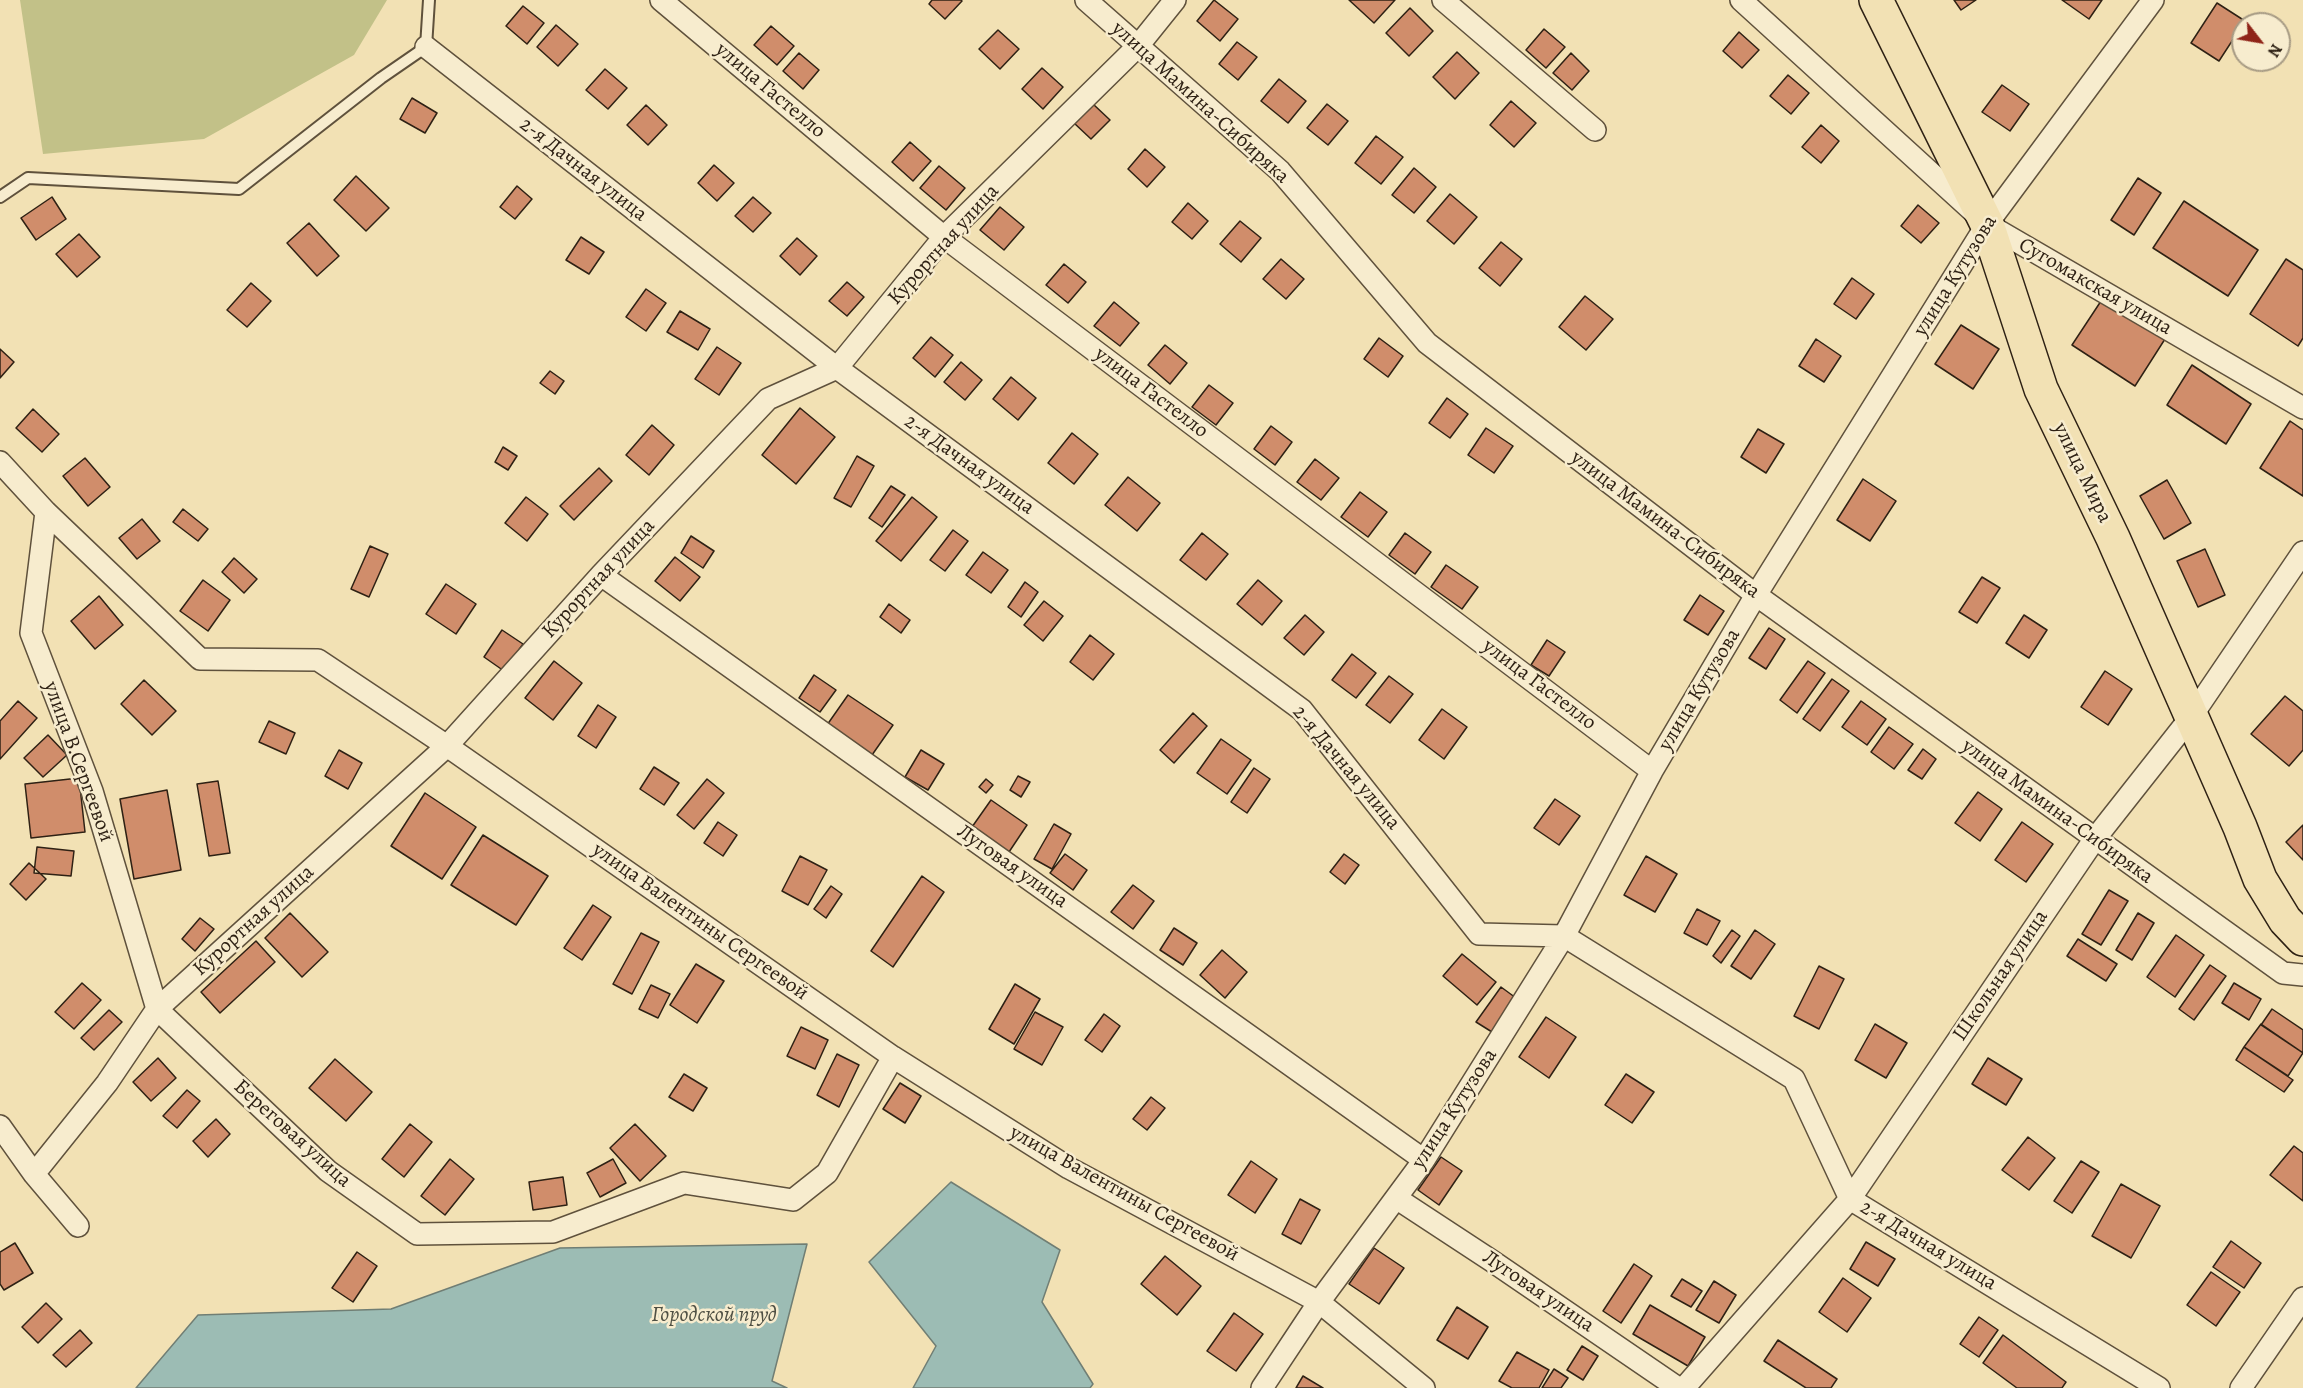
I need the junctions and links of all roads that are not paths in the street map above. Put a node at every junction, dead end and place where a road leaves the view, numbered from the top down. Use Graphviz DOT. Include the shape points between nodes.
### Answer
graph roads {
  1 [pos="429,0"];
  2 [pos="661,0"];
  3 [pos="1086,0"];
  4 [pos="1175,0"];
  5 [pos="1443,0"];
  6 [pos="1741,0"];
  7 [pos="1876,0"];
  8 [pos="2153,0"];
  9 [pos="1138,46"];
  10 [pos="426,47"];
  11 [pos="1595,130"];
  12 [pos="0,197"];
  13 [pos="1987,224"];
  14 [pos="944,237"];
  15 [pos="837,368"];
  16 [pos="2303,408"];
  17 [pos="0,462"];
  18 [pos="46,512"];
  19 [pos="2303,552"];
  20 [pos="601,574"];
  21 [pos="1756,595"];
  22 [pos="2191,717"];
  23 [pos="447,746"];
  24 [pos="1652,771"];
  25 [pos="2094,840"];
  26 [pos="1564,936"];
  27 [pos="2303,939"];
  28 [pos="2303,975"];
  29 [pos="157,1009"];
  30 [pos="893,1057"];
  31 [pos="0,1126"];
  32 [pos="1424,1160"];
  33 [pos="34,1174"];
  34 [pos="1396,1198"];
  35 [pos="1850,1199"];
  36 [pos="78,1226"];
  37 [pos="2303,1298"];
  38 [pos="1319,1302"];
  39 [pos="1262,1388"];
  40 [pos="1424,1388"];
  41 [pos="1678,1388"];
  42 [pos="1684,1388"];
  43 [pos="2159,1388"];
  44 [pos="2241,1388"];
  1 -- 10 [label="lane"];
  2 -- 14 [label="street, улица Гастелло"];
  3 -- 9 [label="street, улица Мамина-Сибиряка"];
  4 -- 9 [label="street, Курортная улица"];
  5 -- 11 [label="street"];
  6 -- 13 [label="street, Сугомакская улица"];
  7 -- 13 [label="main road, улица Мира"];
  8 -- 13 [label="street, улица Кутузова"];
  9 -- 14 [label="street, Курортная улица"];
  9 -- 21 [label="street, улица Мамина-Сибиряка" via="1280,171 1426,343"];
  10 -- 12 [label="lane" via="239,189 28,178"];
  10 -- 15 [label="street, 2-я Дачная улица"];
  13 -- 16 [label="street, Сугомакская улица"];
  13 -- 21 [label="street, улица Кутузова"];
  13 -- 22 [label="main road, улица Мира" via="2041,388 2113,538"];
  14 -- 15 [label="street, Курортная улица"];
  14 -- 24 [label="street, улица Гастелло"];
  15 -- 20 [label="street, Курортная улица" via="768,399"];
  15 -- 26 [label="street, 2-я Дачная улица" via="1302,710 1479,934"];
  17 -- 18 [label="street, улица Валентины Сергеевой"];
  18 -- 23 [label="street, улица Валентины Сергеевой" via="200,659 318,660"];
  18 -- 29 [label="street, улица В.Сергеевой" via="31,633 92,791"];
  19 -- 22 [label="street, Школьная улица"];
  20 -- 23 [label="street, Курортная улица"];
  20 -- 32 [label="street, Луговая улица"];
  21 -- 24 [label="street, улица Кутузова"];
  21 -- 25 [label="street, улица Мамина-Сибиряка"];
  22 -- 25 [label="street, Школьная улица"];
  22 -- 27 [label="main road, улица Мира" via="2260,879 2285,920"];
  23 -- 29 [label="street, Курортная улица"];
  23 -- 30 [label="street, улица Валентины Сергеевой"];
  24 -- 26 [label="street, улица Кутузова"];
  25 -- 28 [label="street, улица Мамина-Сибиряка" via="2283,973"];
  25 -- 35 [label="street, Школьная улица"];
  26 -- 32 [label="street, улица Кутузова"];
  26 -- 35 [label="street, 2-я Дачная улица" via="1794,1079"];
  29 -- 30 [label="street, Береговая улица" via="328,1171 417,1234 553,1232 684,1183 793,1200 827,1173"];
  29 -- 33 [label="street, Курортная улица" via="106,1083"];
  30 -- 38 [label="street, улица Валентины Сергеевой" via="1069,1168"];
  31 -- 33 [label="street"];
  32 -- 34 [label="street, улица Кутузова"];
  33 -- 36 [label="street"];
  34 -- 38 [label="street, улица Кутузова"];
  34 -- 41 [label="street, Луговая улица"];
  35 -- 42 [label="street, Школьная улица"];
  35 -- 43 [label="street, 2-я Дачная улица"];
  37 -- 44 [label="street"];
  38 -- 39 [label="street, улица Кутузова"];
  38 -- 40 [label="street, улица Валентины Сергеевой"];
}
